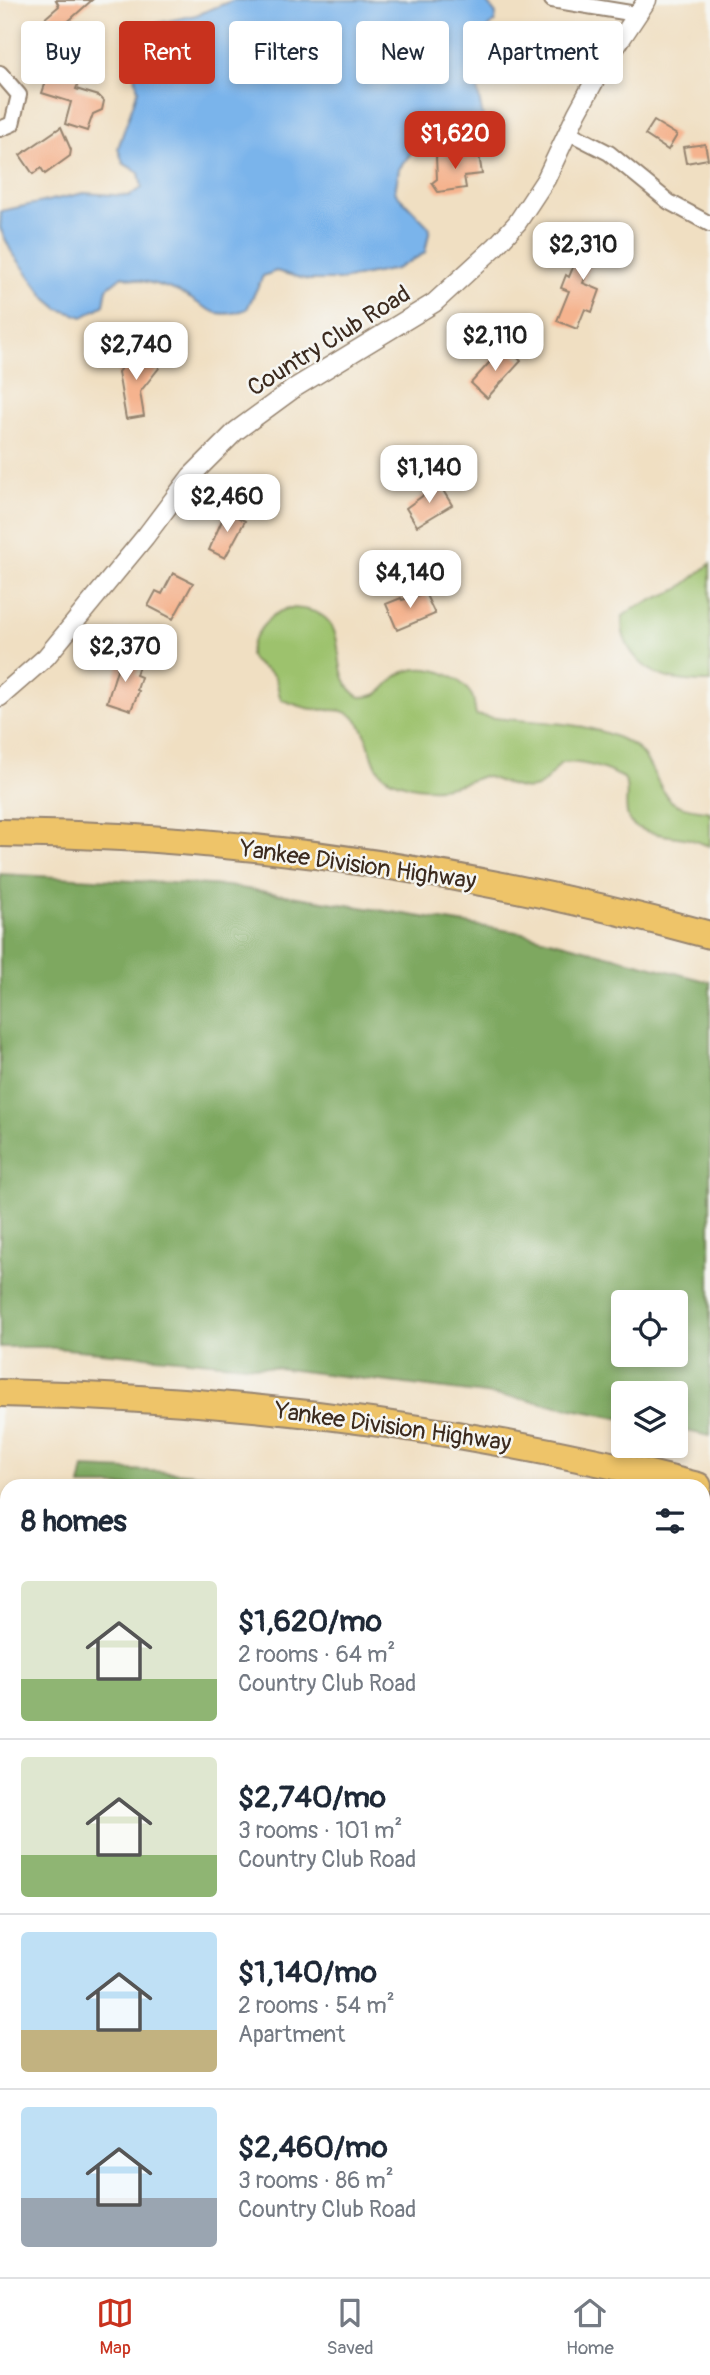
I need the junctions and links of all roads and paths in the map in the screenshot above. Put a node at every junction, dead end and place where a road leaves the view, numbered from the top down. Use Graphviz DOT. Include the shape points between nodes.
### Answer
graph roads {
  1 [pos="552,0"];
  2 [pos="642,7"];
  3 [pos="0,74"];
  4 [pos="0,129"];
  5 [pos="568,132"];
  6 [pos="710,224"];
  7 [pos="0,697"];
  8 [pos="0,833"];
  9 [pos="710,935"];
  10 [pos="0,1393"];
  11 [pos="668,1479"];
  1 -- 2 [label="street"];
  2 -- 5 [label="street, Country Club Road" via="601,68"];
  3 -- 4 [label="street" via="19,95 12,124"];
  5 -- 6 [label="street" via="609,153 669,202"];
  5 -- 7 [label="street, Country Club Road" via="546,179 495,247 434,303 296,387 236,431 191,476 46,657"];
  8 -- 9 [label="highway, Yankee Division Highway" via="216,845 364,863 512,888"];
  10 -- 11 [label="highway, Yankee Division Highway" via="184,1401 359,1419 533,1448"];
}
